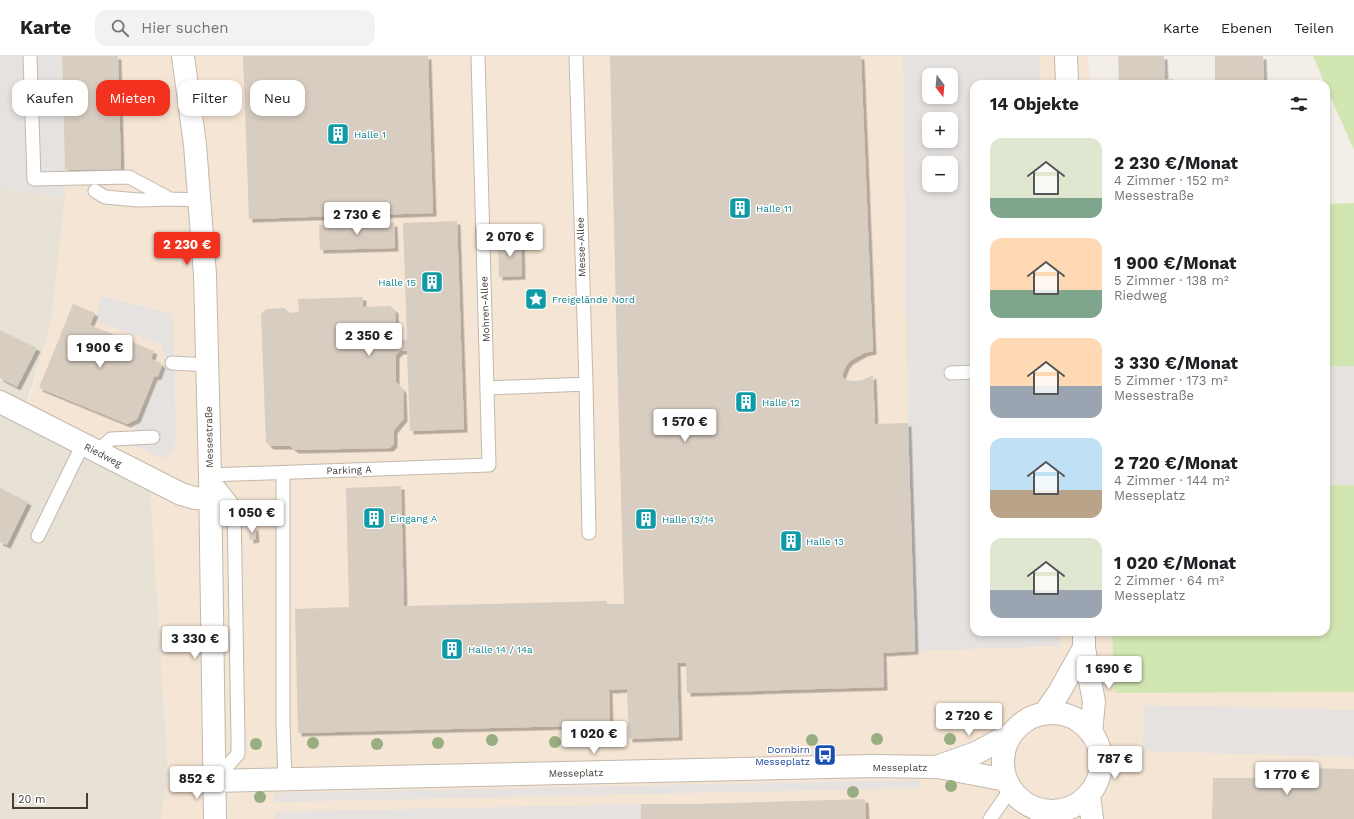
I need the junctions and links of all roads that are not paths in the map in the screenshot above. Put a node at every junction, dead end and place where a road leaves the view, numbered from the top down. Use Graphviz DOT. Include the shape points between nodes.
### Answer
graph roads {
  1 [pos="30,56"];
  2 [pos="183,56"];
  3 [pos="478,56"];
  4 [pos="576,56"];
  5 [pos="1066,56"];
  6 [pos="1067,80"];
  7 [pos="95,190"];
  8 [pos="170,199"];
  9 [pos="199,200"];
  10 [pos="172,363"];
  11 [pos="207,365"];
  12 [pos="970,372"];
  13 [pos="951,373"];
  14 [pos="586,384"];
  15 [pos="487,388"];
  16 [pos="0,402"];
  17 [pos="153,436"];
  18 [pos="90,448"];
  19 [pos="489,465"];
  20 [pos="283,473"];
  21 [pos="210,475"];
  22 [pos="210,500"];
  23 [pos="589,533"];
  24 [pos="38,536"];
  25 [pos="1084,640"];
  26 [pos="1044,714"];
  27 [pos="1091,732"];
  28 [pos="1011,734"];
  29 [pos="938,767"];
  30 [pos="285,779"];
  31 [pos="214,781"];
  32 [pos="1008,785"];
  33 [pos="1089,794"];
  34 [pos="1046,815"];
  35 [pos="215,819"];
  36 [pos="990,819"];
  37 [pos="1092,819"];
  1 -- 8 [label="lane" via="34,179 129,177"];
  2 -- 9 [label="street, Messestraße" via="195,145"];
  3 -- 15 [label="lane, Mohren-Allee"];
  4 -- 14 [label="lane, Messe-Allee"];
  5 -- 6 [label="street"];
  7 -- 8 [label="lane" via="105,197"];
  8 -- 9 [label="lane"];
  9 -- 11 [label="street, Messestraße" via="205,275"];
  10 -- 11 [label="lane"];
  11 -- 21 [label="street, Messestraße"];
  12 -- 13 [label="lane"];
  14 -- 15 [label="lane"];
  14 -- 23 [label="lane, Messe-Allee"];
  15 -- 19 [label="lane, Mohren-Allee"];
  16 -- 18 [label="street, Riedweg"];
  17 -- 18 [label="lane" via="111,439"];
  18 -- 22 [label="street, Riedweg" via="181,494"];
  18 -- 24 [label="lane"];
  19 -- 20 [label="lane, Parking A"];
  20 -- 21 [label="lane, Parking A"];
  20 -- 30 [label="lane"];
  21 -- 22 [label="street, Messestraße"];
  21 -- 31 [label="lane" via="234,506 238,739 238,754"];
  22 -- 31 [label="street, Messestraße"];
  25 -- 26 [label="street" via="1058,694"];
  25 -- 27 [label="street" via="1094,702"];
  26 -- 27 [label="street" via="1057,713 1070,717 1082,723"];
  26 -- 28 [label="street" via="1031,717"];
  27 -- 33 [label="street" via="1101,754 1097,782"];
  28 -- 29 [label="street, Messeplatz" via="976,753"];
  28 -- 32 [label="street" via="1003,757 1003,769"];
  29 -- 30 [label="street, Messeplatz"];
  29 -- 32 [label="street, Messeplatz"];
  30 -- 31 [label="street, Messeplatz"];
  31 -- 35 [label="street, Messestraße"];
  32 -- 34 [label="street" via="1029,806"];
  32 -- 36 [label="lane"];
  33 -- 34 [label="street" via="1066,809"];
  33 -- 37 [label="street"];
}
